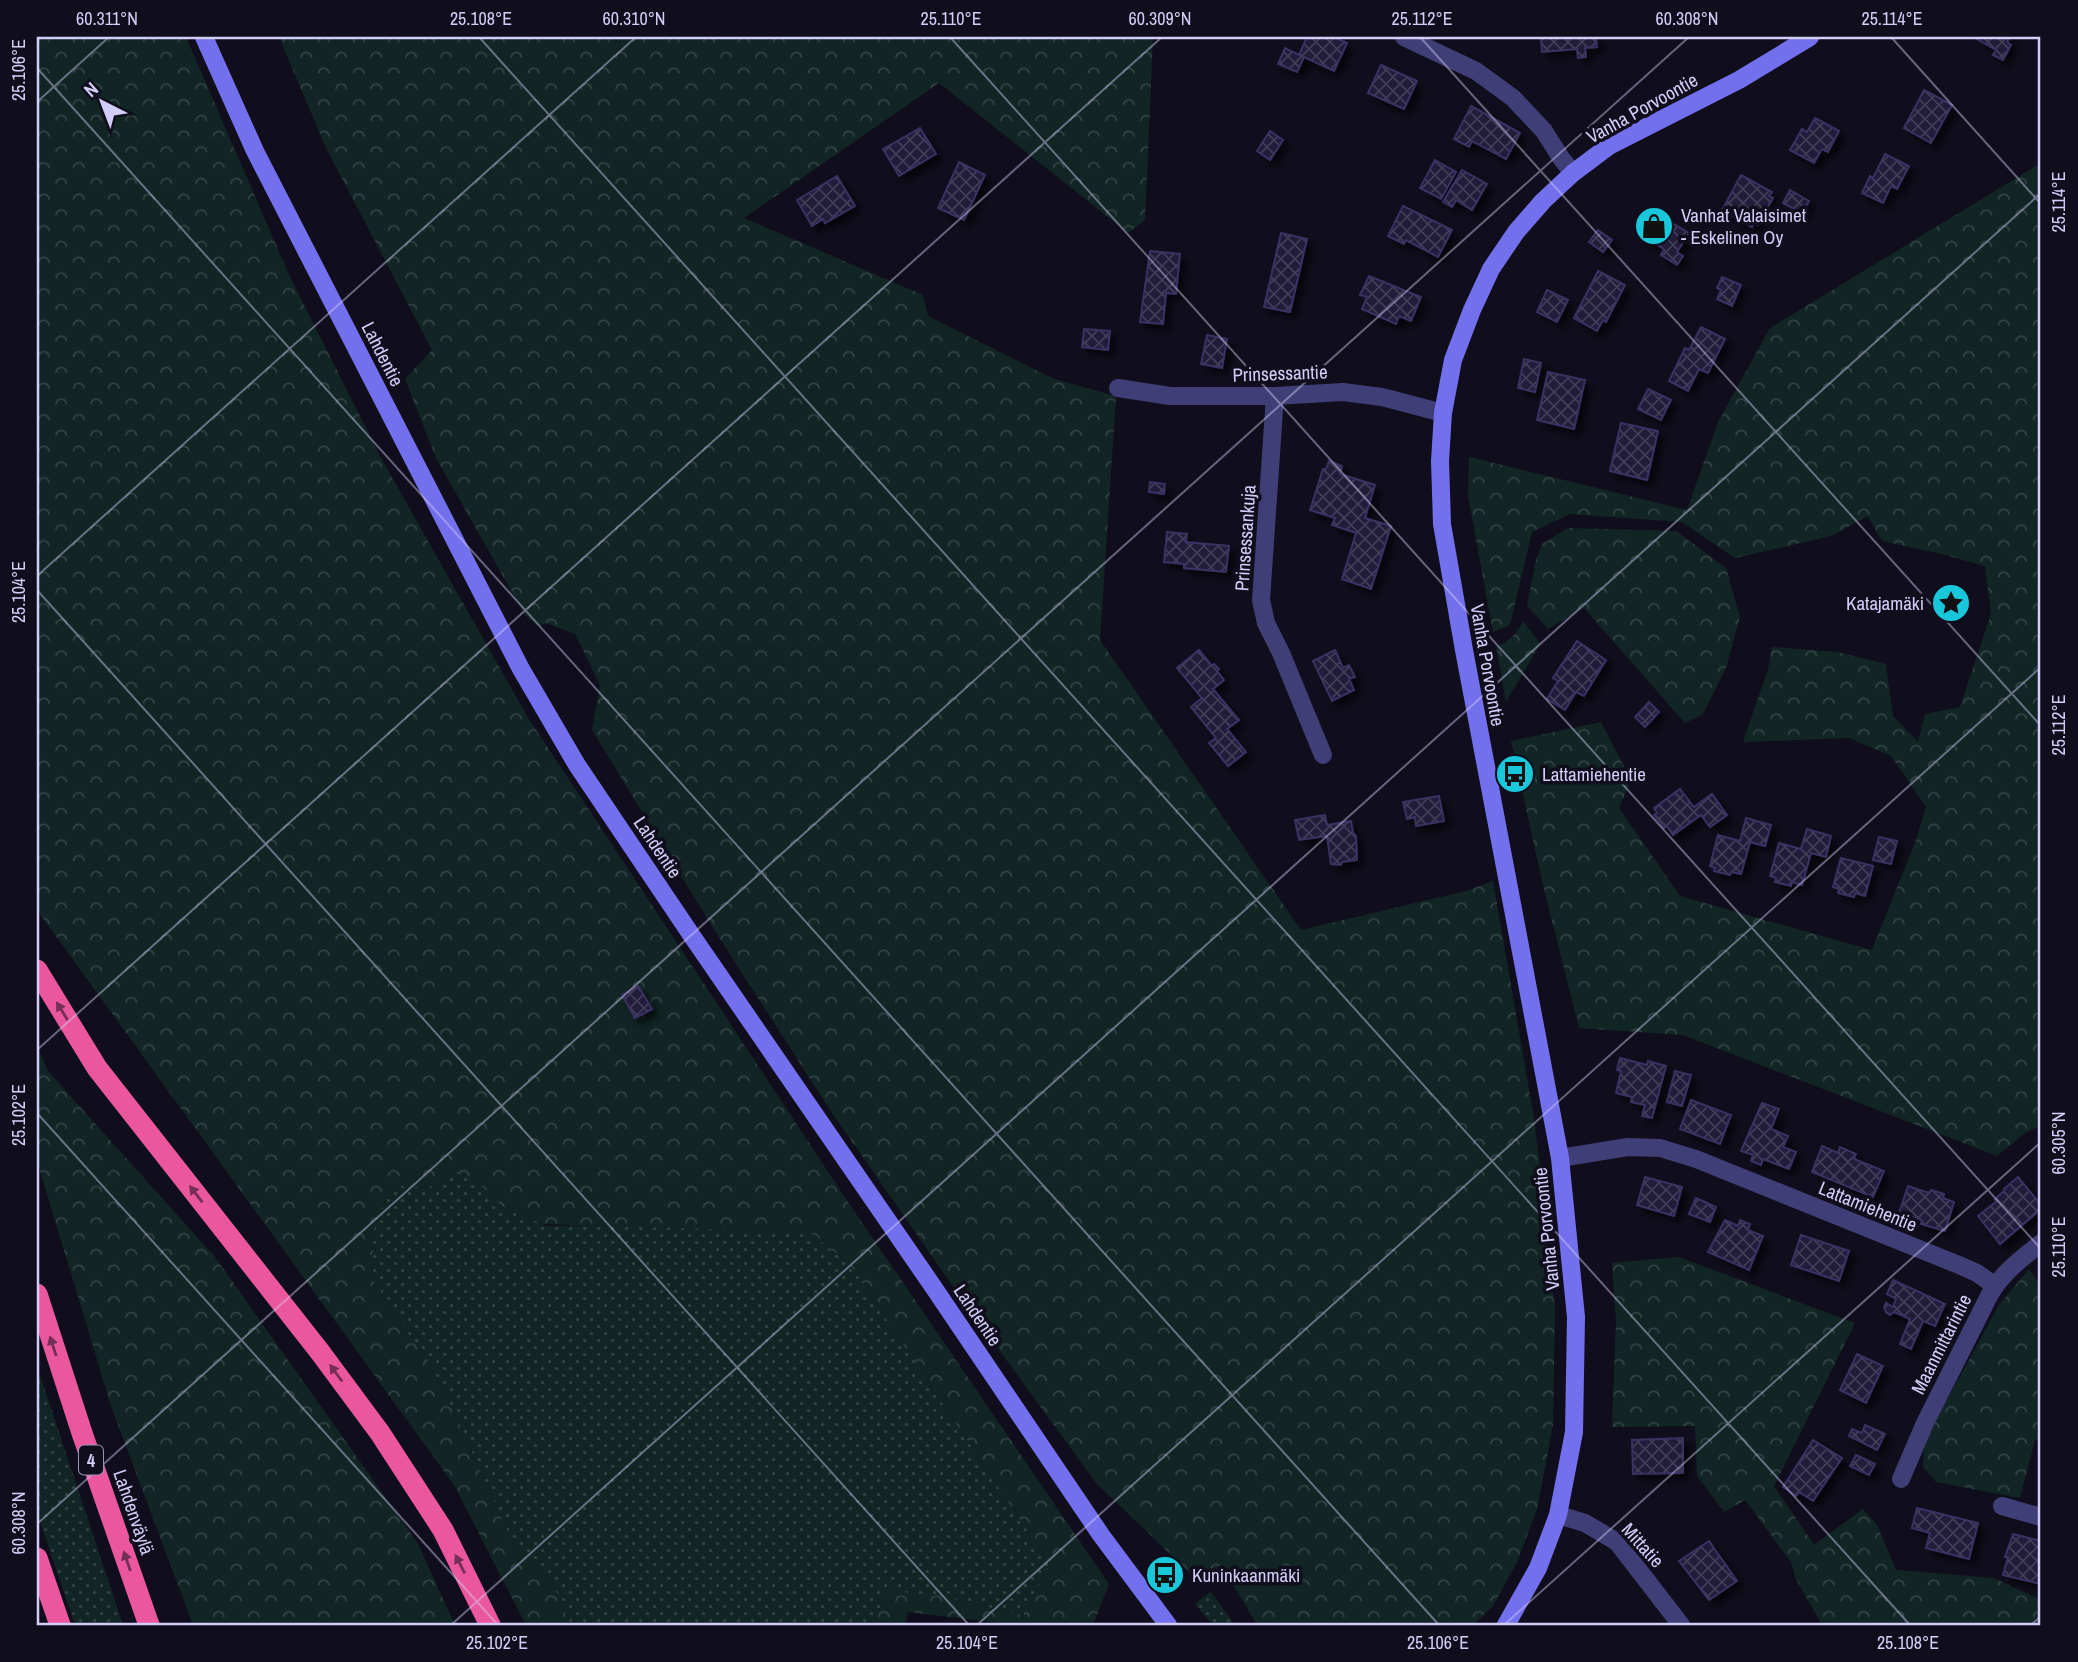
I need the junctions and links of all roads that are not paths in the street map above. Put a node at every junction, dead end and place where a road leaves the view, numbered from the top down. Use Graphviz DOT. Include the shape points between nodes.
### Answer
graph roads {
  1 [pos="204,37"];
  2 [pos="1404,37"];
  3 [pos="1810,37"];
  4 [pos="1573,173"];
  5 [pos="1118,388"];
  6 [pos="1275,396"];
  7 [pos="1443,413"];
  8 [pos="1323,755"];
  9 [pos="37,970"];
  10 [pos="1560,1158"];
  11 [pos="2041,1243"];
  12 [pos="1995,1286"];
  13 [pos="37,1294"];
  14 [pos="1901,1479"];
  15 [pos="2002,1506"];
  16 [pos="1558,1515"];
  17 [pos="2041,1517"];
  18 [pos="37,1558"];
  19 [pos="60,1625"];
  20 [pos="149,1625"];
  21 [pos="490,1625"];
  22 [pos="1168,1625"];
  23 [pos="1506,1625"];
  24 [pos="1681,1625"];
  1 -- 22 [label="main road, Lahdentie" via="255,152 521,669 578,765 1101,1535"];
  2 -- 4 [label="street" via="1476,71 1513,98 1544,131"];
  3 -- 4 [label="main road, Vanha Porvoontie" via="1739,80 1609,146"];
  4 -- 7 [label="main road, Vanha Porvoontie" via="1516,232 1491,269 1453,360"];
  5 -- 6 [label="street, Prinsessantie" via="1170,396"];
  6 -- 7 [label="street, Prinsessantie" via="1343,392"];
  6 -- 8 [label="street, Prinsessankuja" via="1261,600 1266,623"];
  7 -- 10 [label="main road, Vanha Porvoontie" via="1442,524"];
  21 -- 9 [label="highway, one-way" via="443,1530 380,1433 97,1068"];
  10 -- 12 [label="street, Lattamiehentie" via="1629,1147 1660,1148 1696,1158 1959,1265"];
  10 -- 16 [label="main road, Vanha Porvoontie" via="1576,1317 1574,1432"];
  11 -- 12 [label="street, Maanmittarintie"];
  12 -- 14 [label="street, Maanmittarintie"];
  20 -- 13 [label="highway, Lahdenväylä / 4, one-way"];
  15 -- 17 [label="street"];
  16 -- 23 [label="main road, Vanha Porvoontie" via="1538,1569"];
  16 -- 24 [label="street, Mittatie" via="1585,1523 1617,1542"];
  18 -- 19 [label="highway"];
}
